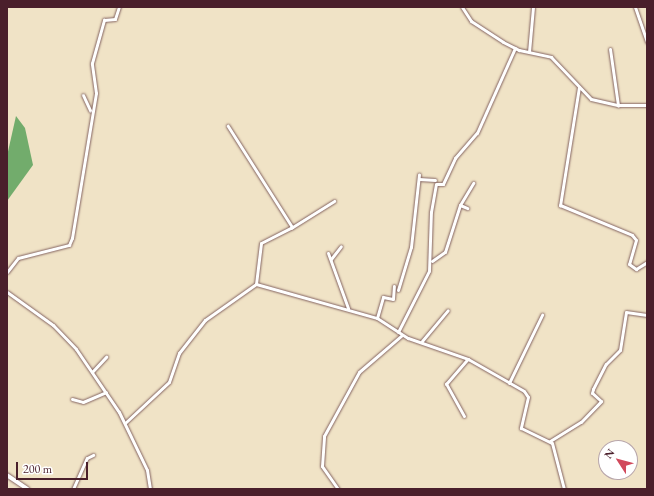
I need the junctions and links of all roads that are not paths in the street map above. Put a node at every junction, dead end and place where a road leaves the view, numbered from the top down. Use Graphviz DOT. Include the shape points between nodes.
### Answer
graph roads {
  1 [pos="119,7"];
  2 [pos="462,7"];
  3 [pos="533,7"];
  4 [pos="635,7"];
  5 [pos="647,42"];
  6 [pos="515,48"];
  7 [pos="610,49"];
  8 [pos="529,52"];
  9 [pos="579,87"];
  10 [pos="83,95"];
  11 [pos="618,105"];
  12 [pos="647,105"];
  13 [pos="90,112"];
  14 [pos="228,126"];
  15 [pos="419,174"];
  16 [pos="418,179"];
  17 [pos="435,180"];
  18 [pos="472,183"];
  19 [pos="334,201"];
  20 [pos="460,206"];
  21 [pos="467,208"];
  22 [pos="292,228"];
  23 [pos="446,244"];
  24 [pos="341,246"];
  25 [pos="449,249"];
  26 [pos="336,252"];
  27 [pos="331,259"];
  28 [pos="431,262"];
  29 [pos="647,262"];
  30 [pos="7,272"];
  31 [pos="256,284"];
  32 [pos="394,286"];
  33 [pos="397,290"];
  34 [pos="7,292"];
  35 [pos="348,308"];
  36 [pos="448,310"];
  37 [pos="542,315"];
  38 [pos="647,316"];
  39 [pos="377,318"];
  40 [pos="398,332"];
  41 [pos="402,335"];
  42 [pos="422,341"];
  43 [pos="106,357"];
  44 [pos="468,359"];
  45 [pos="92,372"];
  46 [pos="509,383"];
  47 [pos="106,392"];
  48 [pos="72,398"];
  49 [pos="464,416"];
  50 [pos="125,423"];
  51 [pos="550,441"];
  52 [pos="93,455"];
  53 [pos="7,475"];
  54 [pos="28,489"];
  55 [pos="73,489"];
  56 [pos="150,489"];
  57 [pos="338,489"];
  58 [pos="564,489"];
  1 -- 13 [label="street" via="115,19 104,20 92,63 96,93"];
  2 -- 6 [label="street" via="471,21"];
  3 -- 8 [label="street"];
  4 -- 5 [label="street"];
  6 -- 8 [label="street"];
  6 -- 28 [label="street" via="477,133 455,158 443,184 436,184 431,212"];
  7 -- 11 [label="street"];
  8 -- 9 [label="street" via="551,57"];
  9 -- 11 [label="street" via="591,99"];
  9 -- 29 [label="street" via="560,206 632,235 636,240 629,264 636,268"];
  10 -- 13 [label="street"];
  11 -- 12 [label="street"];
  13 -- 30 [label="street" via="72,238 69,244 18,258"];
  14 -- 22 [label="street"];
  15 -- 16 [label="street"];
  16 -- 17 [label="street"];
  16 -- 33 [label="street" via="411,247"];
  18 -- 20 [label="street"];
  19 -- 22 [label="street"];
  20 -- 21 [label="street"];
  20 -- 23 [label="street"];
  22 -- 31 [label="street" via="261,243"];
  23 -- 25 [label="street"];
  23 -- 28 [label="street" via="442,256"];
  24 -- 26 [label="street"];
  26 -- 27 [label="street"];
  26 -- 27 [label="street" via="329,253"];
  27 -- 35 [label="street"];
  28 -- 40 [label="street"];
  31 -- 35 [label="street"];
  31 -- 50 [label="street" via="205,320 180,353 169,382"];
  32 -- 33 [label="street"];
  33 -- 39 [label="street" via="393,299 383,297"];
  34 -- 45 [label="street" via="53,325"];
  35 -- 39 [label="street"];
  36 -- 42 [label="street"];
  37 -- 46 [label="street"];
  38 -- 51 [label="street" via="626,312 620,350 606,364 592,393 601,401 584,419"];
  39 -- 40 [label="street"];
  40 -- 41 [label="street"];
  41 -- 42 [label="street"];
  41 -- 57 [label="street" via="359,372 324,436 321,461"];
  42 -- 44 [label="street"];
  43 -- 45 [label="street"];
  44 -- 46 [label="street"];
  44 -- 49 [label="street" via="446,384"];
  45 -- 47 [label="street"];
  46 -- 51 [label="street" via="528,395 521,428"];
  47 -- 48 [label="street" via="83,402"];
  47 -- 50 [label="street"];
  50 -- 56 [label="street" via="147,470"];
  51 -- 58 [label="street"];
  52 -- 55 [label="street" via="87,458"];
  53 -- 54 [label="main road"];
}
